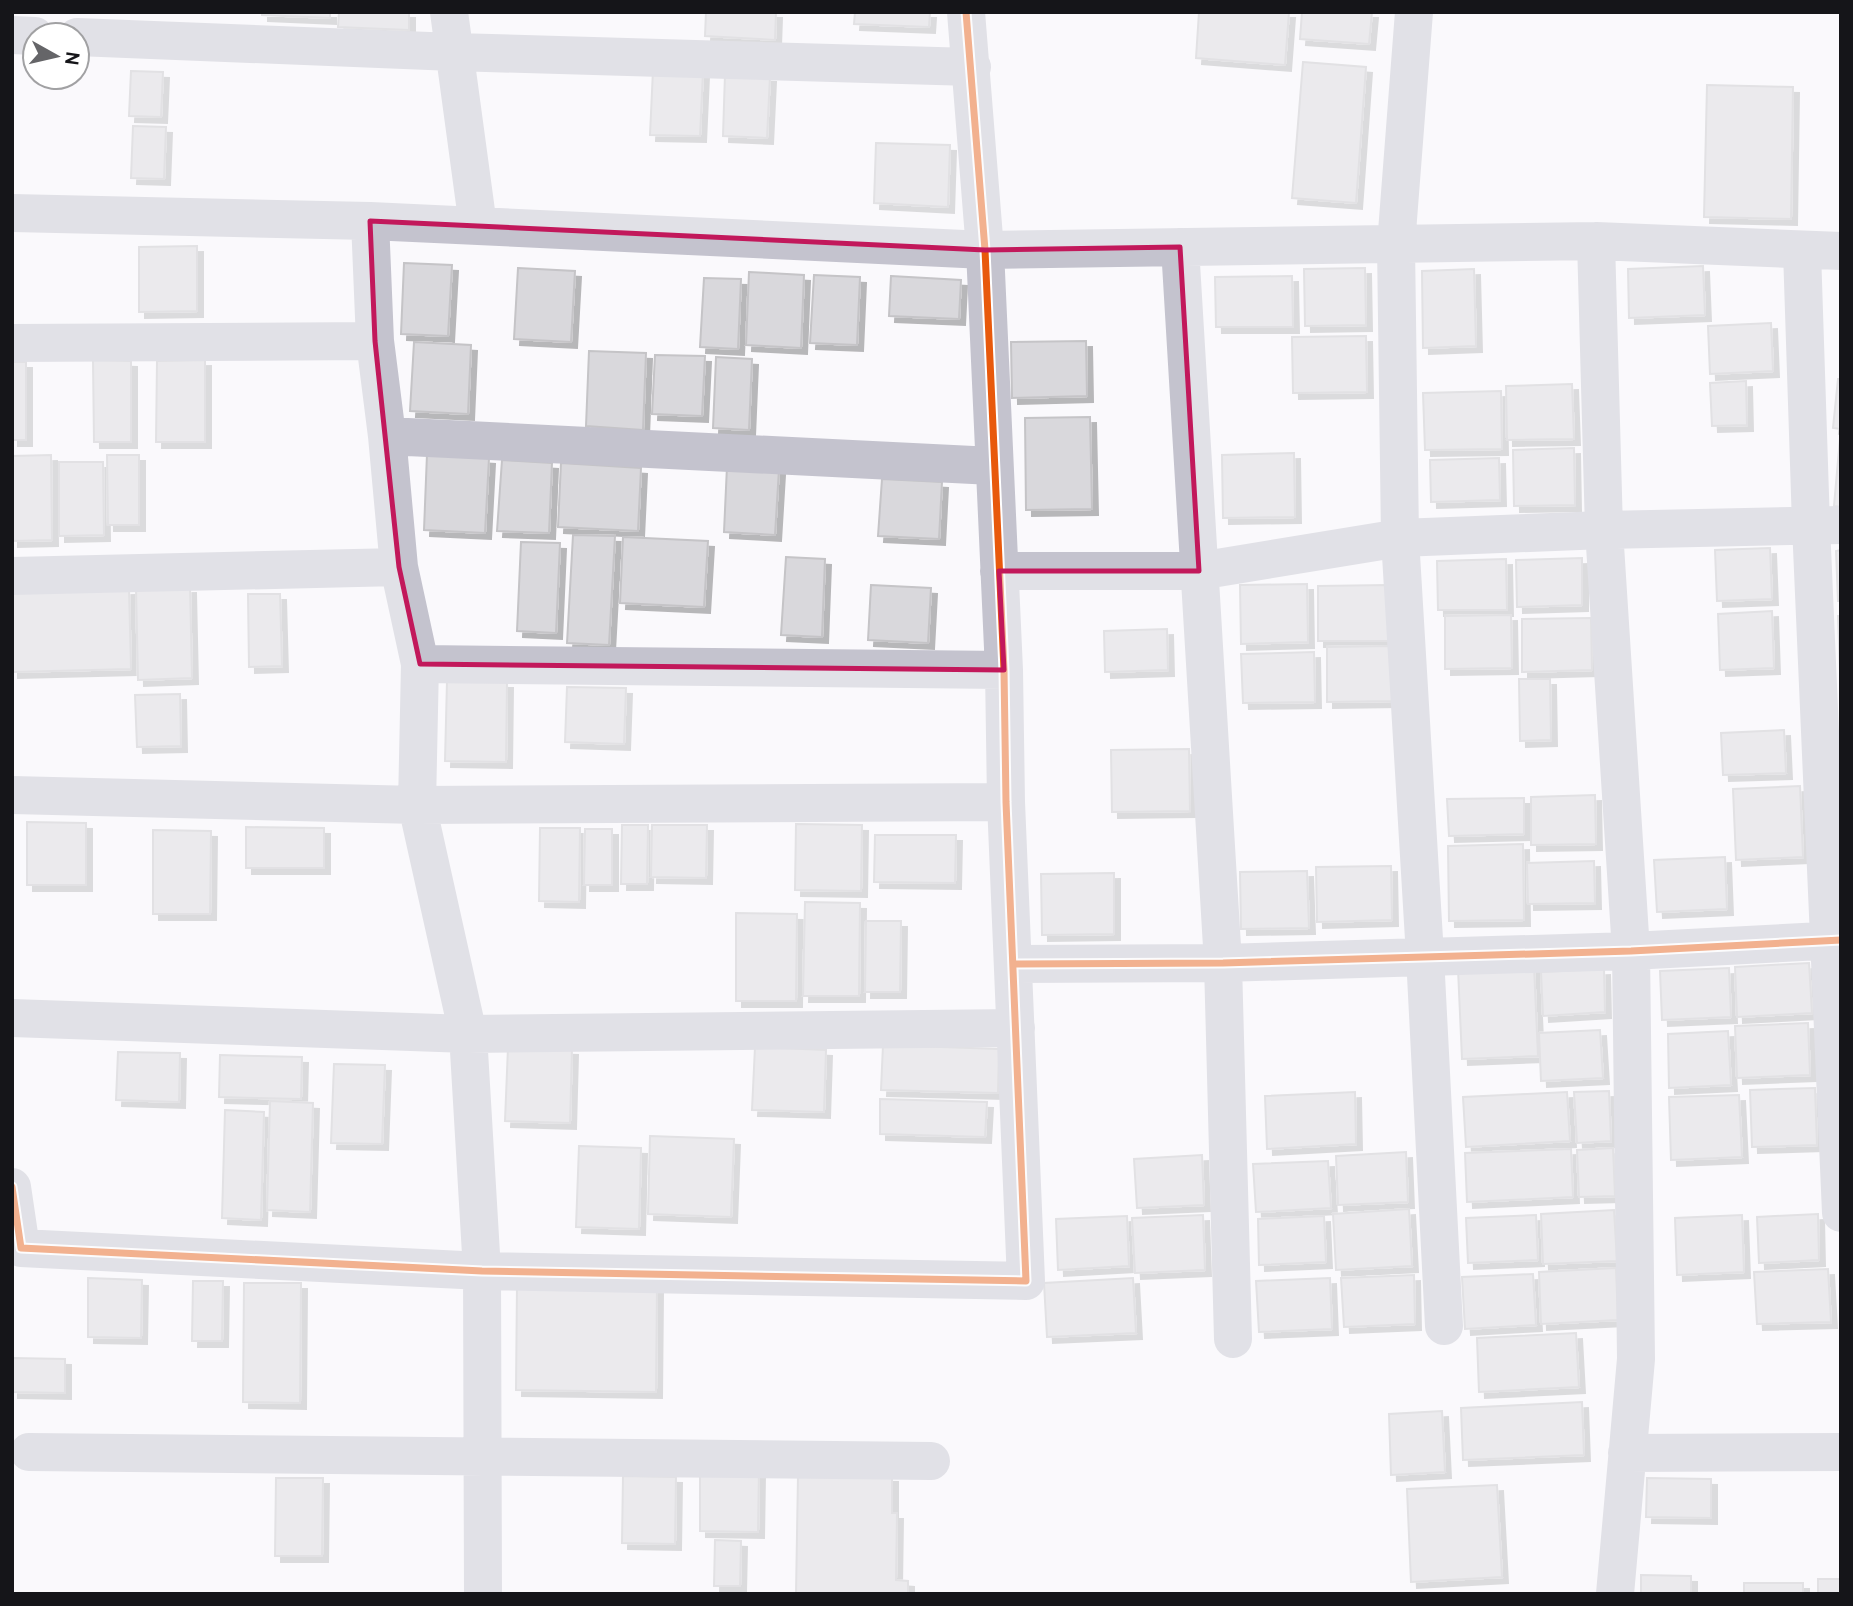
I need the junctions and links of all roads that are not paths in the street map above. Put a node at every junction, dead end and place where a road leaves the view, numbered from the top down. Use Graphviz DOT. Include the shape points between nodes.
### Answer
graph roads {
  1 [pos="449,12"];
  2 [pos="966,12"];
  3 [pos="1414,12"];
  4 [pos="91,38"];
  5 [pos="454,52"];
  6 [pos="972,67"];
  7 [pos="12,213"];
  8 [pos="370,221"];
  9 [pos="478,226"];
  10 [pos="1596,241"];
  11 [pos="1396,245"];
  12 [pos="1180,247"];
  13 [pos="985,250"];
  14 [pos="1802,251"];
  15 [pos="1841,251"];
  16 [pos="375,341"];
  17 [pos="12,343"];
  18 [pos="387,436"];
  19 [pos="993,466"];
  20 [pos="1826,525"];
  21 [pos="1604,530"];
  22 [pos="1400,538"];
  23 [pos="399,567"];
  24 [pos="999,571"];
  25 [pos="1199,571"];
  26 [pos="12,576"];
  27 [pos="420,664"];
  28 [pos="1004,670"];
  29 [pos="12,795"];
  30 [pos="1006,802"];
  31 [pos="416,806"];
  32 [pos="1835,941"];
  33 [pos="1631,951"];
  34 [pos="1425,956"];
  35 [pos="1223,963"];
  36 [pos="1013,964"];
  37 [pos="12,1018"];
  38 [pos="1016,1028"];
  39 [pos="468,1034"];
  40 [pos="12,1187"];
  41 [pos="1841,1213"];
  42 [pos="482,1271"];
  43 [pos="1444,1326"];
  44 [pos="1233,1339"];
  45 [pos="29,1452"];
  46 [pos="1841,1452"];
  47 [pos="1627,1453"];
  48 [pos="483,1457"];
  49 [pos="932,1461"];
  50 [pos="483,1594"];
  51 [pos="1615,1594"];
  1 -- 5 [label="street"];
  2 -- 6 [label="street"];
  3 -- 11 [label="street"];
  4 -- 5 [label="street"];
  5 -- 6 [label="street"];
  5 -- 9 [label="street"];
  6 -- 13 [label="street"];
  7 -- 8 [label="street"];
  8 -- 9 [label="street"];
  8 -- 16 [label="street"];
  9 -- 13 [label="street"];
  10 -- 11 [label="street"];
  10 -- 14 [label="street"];
  10 -- 21 [label="street"];
  11 -- 12 [label="street"];
  11 -- 22 [label="street"];
  12 -- 13 [label="street"];
  12 -- 25 [label="street"];
  13 -- 19 [label="street"];
  14 -- 15 [label="street"];
  14 -- 20 [label="street"];
  16 -- 17 [label="street"];
  16 -- 18 [label="street"];
  18 -- 19 [label="street"];
  18 -- 23 [label="street"];
  19 -- 24 [label="street"];
  20 -- 21 [label="street"];
  20 -- 32 [label="street"];
  21 -- 22 [label="street"];
  21 -- 33 [label="street"];
  22 -- 25 [label="street"];
  22 -- 34 [label="street"];
  23 -- 26 [label="street"];
  23 -- 27 [label="street"];
  24 -- 25 [label="street"];
  24 -- 28 [label="street"];
  25 -- 35 [label="street"];
  27 -- 28 [label="street"];
  27 -- 31 [label="street"];
  28 -- 30 [label="street"];
  29 -- 31 [label="street"];
  30 -- 31 [label="street"];
  30 -- 36 [label="street"];
  31 -- 39 [label="street"];
  32 -- 33 [label="street"];
  32 -- 41 [label="street"];
  33 -- 34 [label="street"];
  33 -- 47 [label="street" via="1636,1359"];
  34 -- 35 [label="street"];
  34 -- 43 [label="street"];
  35 -- 36 [label="street"];
  35 -- 44 [label="street"];
  36 -- 38 [label="street"];
  37 -- 39 [label="street"];
  38 -- 39 [label="street"];
  38 -- 42 [label="street" via="1026,1281"];
  39 -- 42 [label="street"];
  40 -- 42 [label="street" via="21,1248"];
  42 -- 48 [label="street"];
  45 -- 48 [label="street"];
  46 -- 47 [label="street"];
  47 -- 51 [label="street"];
  48 -- 49 [label="street"];
  48 -- 50 [label="street"];
}
